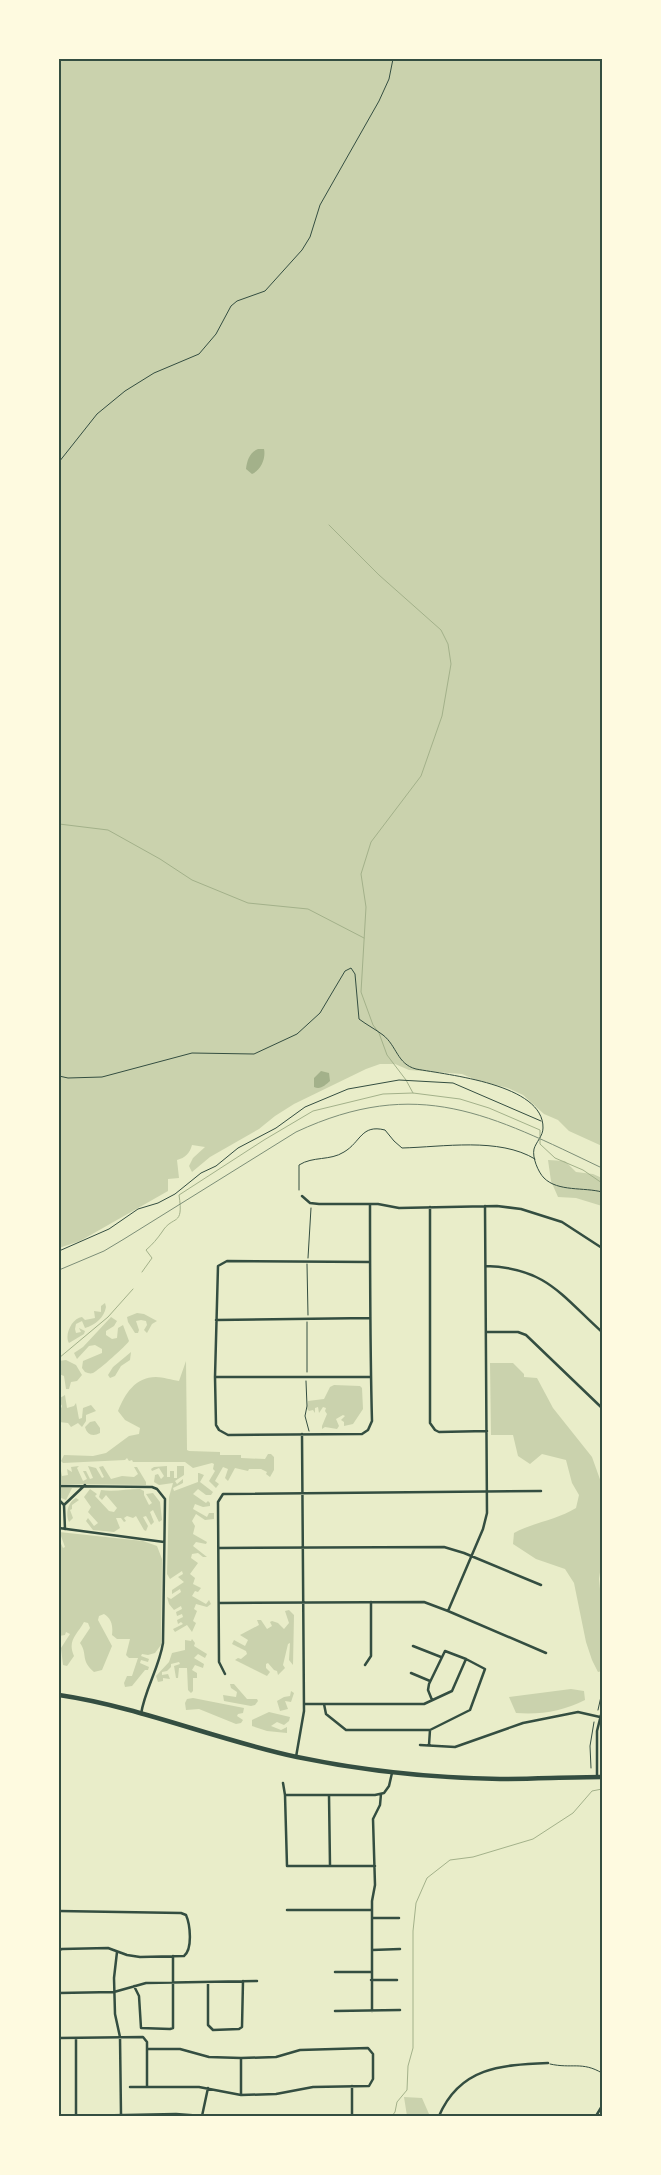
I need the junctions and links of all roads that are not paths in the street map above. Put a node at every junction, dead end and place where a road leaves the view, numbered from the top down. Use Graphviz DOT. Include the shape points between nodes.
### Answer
graph roads {
  1 [pos="302,1196"];
  2 [pos="370,1204"];
  3 [pos="485,1206"];
  4 [pos="430,1207"];
  5 [pos="602,1248"];
  6 [pos="370,1262"];
  7 [pos="486,1266"];
  8 [pos="370,1318"];
  9 [pos="216,1320"];
  10 [pos="486,1332"];
  11 [pos="602,1332"];
  12 [pos="215,1377"];
  13 [pos="371,1377"];
  14 [pos="602,1408"];
  15 [pos="487,1431"];
  16 [pos="302,1434"];
  17 [pos="85,1485"];
  18 [pos="59,1486"];
  19 [pos="541,1491"];
  20 [pos="487,1492"];
  21 [pos="303,1493"];
  22 [pos="59,1500"];
  23 [pos="64,1505"];
  24 [pos="59,1528"];
  25 [pos="64,1529"];
  26 [pos="164,1542"];
  27 [pos="303,1547"];
  28 [pos="218,1548"];
  29 [pos="472,1556"];
  30 [pos="541,1584"];
  31 [pos="302,1602"];
  32 [pos="371,1602"];
  33 [pos="219,1603"];
  34 [pos="448,1611"];
  35 [pos="414,1646"];
  36 [pos="546,1653"];
  37 [pos="441,1657"];
  38 [pos="466,1658"];
  39 [pos="365,1665"];
  40 [pos="411,1673"];
  41 [pos="225,1674"];
  42 [pos="430,1682"];
  43 [pos="59,1695"];
  44 [pos="432,1700"];
  45 [pos="304,1704"];
  46 [pos="324,1704"];
  47 [pos="602,1711"];
  48 [pos="141,1714"];
  49 [pos="600,1717"];
  50 [pos="430,1730"];
  51 [pos="420,1745"];
  52 [pos="429,1745"];
  53 [pos="296,1757"];
  54 [pos="392,1773"];
  55 [pos="600,1777"];
  56 [pos="283,1784"];
  57 [pos="381,1794"];
  58 [pos="285,1795"];
  59 [pos="329,1795"];
  60 [pos="330,1866"];
  61 [pos="375,1866"];
  62 [pos="287,1910"];
  63 [pos="372,1910"];
  64 [pos="59,1911"];
  65 [pos="372,1918"];
  66 [pos="399,1918"];
  67 [pos="59,1950"];
  68 [pos="372,1950"];
  69 [pos="400,1950"];
  70 [pos="117,1952"];
  71 [pos="173,1956"];
  72 [pos="335,1972"];
  73 [pos="371,1972"];
  74 [pos="372,1980"];
  75 [pos="397,1980"];
  76 [pos="243,1981"];
  77 [pos="257,1981"];
  78 [pos="173,1982"];
  79 [pos="208,1982"];
  80 [pos="134,1986"];
  81 [pos="114,1992"];
  82 [pos="59,1993"];
  83 [pos="372,2010"];
  84 [pos="400,2010"];
  85 [pos="335,2011"];
  86 [pos="120,2037"];
  87 [pos="59,2038"];
  88 [pos="76,2038"];
  89 [pos="147,2049"];
  90 [pos="241,2058"];
  91 [pos="548,2063"];
  92 [pos="352,2086"];
  93 [pos="130,2087"];
  94 [pos="147,2087"];
  95 [pos="208,2088"];
  96 [pos="241,2095"];
  97 [pos="602,2106"];
  98 [pos="121,2115"];
  99 [pos="155,2115"];
  100 [pos="176,2115"];
  101 [pos="76,2116"];
  102 [pos="202,2116"];
  103 [pos="352,2116"];
  104 [pos="439,2116"];
  105 [pos="596,2116"];
  1 -- 2 [label="street" via="318,1204"];
  2 -- 4 [label="street" via="399,1208"];
  2 -- 6 [label="street"];
  3 -- 4 [label="street"];
  3 -- 5 [label="street" via="542,1214 579,1231"];
  3 -- 7 [label="street"];
  4 -- 15 [label="street" via="430,1423 439,1432"];
  6 -- 8 [label="street"];
  6 -- 9 [label="street" via="220,1263 216,1271"];
  7 -- 10 [label="street"];
  7 -- 11 [label="street" via="518,1270 543,1280 560,1291"];
  8 -- 9 [label="street"];
  8 -- 13 [label="street"];
  9 -- 12 [label="street"];
  10 -- 14 [label="street" via="526,1335"];
  10 -- 15 [label="street"];
  12 -- 13 [label="street"];
  12 -- 16 [label="street" via="218,1430 228,1435"];
  13 -- 16 [label="street" via="372,1421 368,1430 362,1434"];
  15 -- 20 [label="street"];
  16 -- 21 [label="street"];
  17 -- 18 [label="street"];
  17 -- 23 [label="street"];
  17 -- 26 [label="street" via="158,1489 165,1499"];
  19 -- 20 [label="street"];
  20 -- 21 [label="street"];
  20 -- 29 [label="street" via="485,1522"];
  21 -- 27 [label="street"];
  21 -- 28 [label="street" via="227,1493 221,1496 218,1502"];
  22 -- 23 [label="street"];
  23 -- 25 [label="street"];
  24 -- 25 [label="street"];
  25 -- 26 [label="street"];
  26 -- 48 [label="street" via="161,1658 144,1696"];
  27 -- 28 [label="street"];
  27 -- 29 [label="street" via="444,1547"];
  27 -- 31 [label="street"];
  28 -- 33 [label="street"];
  29 -- 30 [label="street"];
  29 -- 34 [label="street"];
  31 -- 32 [label="street"];
  31 -- 33 [label="street"];
  31 -- 45 [label="street"];
  32 -- 34 [label="street" via="424,1602"];
  32 -- 39 [label="street" via="371,1656"];
  33 -- 41 [label="street" via="219,1662"];
  34 -- 36 [label="street"];
  35 -- 37 [label="street"];
  37 -- 38 [label="street" via="448,1651"];
  37 -- 42 [label="street"];
  38 -- 44 [label="street" via="452,1691"];
  38 -- 50 [label="street" via="485,1669 470,1710"];
  40 -- 42 [label="street"];
  42 -- 44 [label="street" via="428,1690"];
  43 -- 48 [label="main road"];
  44 -- 46 [label="street" via="424,1704"];
  45 -- 46 [label="street"];
  45 -- 53 [label="street"];
  46 -- 50 [label="street" via="326,1714 346,1730"];
  47 -- 49 [label="street"];
  48 -- 53 [label="main road"];
  49 -- 52 [label="street" via="578,1712 523,1723 455,1747"];
  49 -- 55 [label="street" via="597,1731"];
  50 -- 52 [label="street"];
  51 -- 52 [label="street"];
  53 -- 54 [label="main road"];
  54 -- 55 [label="main road" via="501,1779"];
  54 -- 57 [label="street" via="389,1786"];
  56 -- 58 [label="street"];
  57 -- 59 [label="street"];
  57 -- 61 [label="street" via="380,1806 373,1819"];
  58 -- 59 [label="street"];
  58 -- 60 [label="street" via="287,1866"];
  59 -- 60 [label="street"];
  60 -- 61 [label="street"];
  61 -- 63 [label="street"];
  62 -- 63 [label="street"];
  63 -- 65 [label="street"];
  64 -- 71 [label="street" via="186,1915 188,1953"];
  65 -- 66 [label="street"];
  65 -- 68 [label="street"];
  67 -- 70 [label="street" via="108,1948"];
  68 -- 69 [label="street"];
  68 -- 73 [label="street"];
  70 -- 71 [label="street" via="140,1957"];
  70 -- 81 [label="street"];
  71 -- 78 [label="street"];
  72 -- 73 [label="street"];
  73 -- 74 [label="street"];
  74 -- 75 [label="street"];
  74 -- 83 [label="street"];
  76 -- 77 [label="street"];
  76 -- 79 [label="street"];
  76 -- 79 [label="street" via="242,2027 212,2030 208,2025"];
  78 -- 79 [label="street"];
  78 -- 80 [label="street"];
  78 -- 80 [label="street" via="174,2024 170,2029 141,2028 139,1996"];
  80 -- 81 [label="street"];
  81 -- 82 [label="street"];
  81 -- 86 [label="street"];
  83 -- 84 [label="street"];
  83 -- 85 [label="street"];
  86 -- 88 [label="street"];
  86 -- 89 [label="street" via="143,2037"];
  86 -- 98 [label="street"];
  87 -- 88 [label="street"];
  88 -- 101 [label="street"];
  89 -- 90 [label="street" via="180,2049 209,2058"];
  89 -- 94 [label="street"];
  90 -- 92 [label="street" via="276,2057 300,2050 368,2048 373,2054 372,2083 369,2086"];
  90 -- 96 [label="street"];
  91 -- 104 [label="street" via="507,2065 478,2074 456,2091"];
  92 -- 96 [label="street"];
  92 -- 103 [label="street"];
  93 -- 94 [label="street"];
  94 -- 95 [label="street"];
  95 -- 96 [label="street"];
  95 -- 102 [label="street"];
  97 -- 105 [label="street"];
  98 -- 99 [label="street"];
  98 -- 101 [label="street"];
  99 -- 100 [label="street"];
  100 -- 102 [label="street"];
}
